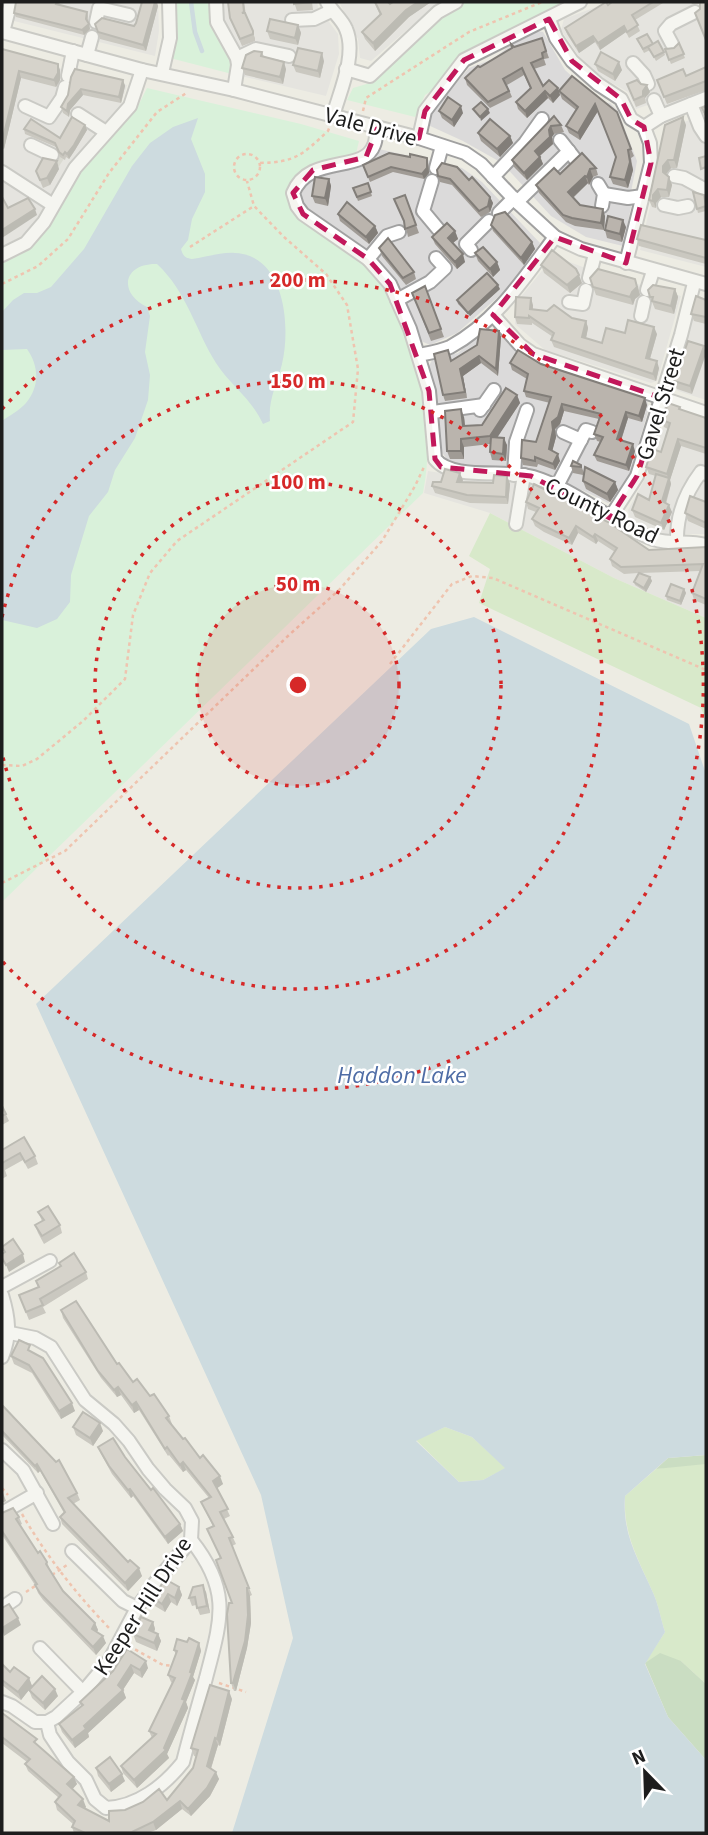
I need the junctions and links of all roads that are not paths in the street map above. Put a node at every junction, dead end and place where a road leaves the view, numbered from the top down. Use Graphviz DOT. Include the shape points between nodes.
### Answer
graph roads {
  1 [pos="11,2"];
  2 [pos="169,2"];
  3 [pos="216,2"];
  4 [pos="456,2"];
  5 [pos="580,2"];
  6 [pos="329,6"];
  7 [pos="434,7"];
  8 [pos="695,12"];
  9 [pos="129,15"];
  10 [pos="549,19"];
  11 [pos="292,20"];
  12 [pos="96,22"];
  13 [pos="2,32"];
  14 [pos="92,37"];
  15 [pos="672,44"];
  16 [pos="73,51"];
  17 [pos="87,55"];
  18 [pos="289,56"];
  19 [pos="237,58"];
  20 [pos="633,63"];
  21 [pos="142,69"];
  22 [pos="346,69"];
  23 [pos="162,74"];
  24 [pos="648,84"];
  25 [pos="233,90"];
  26 [pos="706,98"];
  27 [pos="654,100"];
  28 [pos="691,104"];
  29 [pos="25,106"];
  30 [pos="78,114"];
  31 [pos="333,116"];
  32 [pos="661,117"];
  33 [pos="542,119"];
  34 [pos="644,127"];
  35 [pos="377,129"];
  36 [pos="106,132"];
  37 [pos="706,136"];
  38 [pos="419,138"];
  39 [pos="560,140"];
  40 [pos="31,145"];
  41 [pos="442,146"];
  42 [pos="63,162"];
  43 [pos="436,168"];
  44 [pos="2,172"];
  45 [pos="661,174"];
  46 [pos="493,177"];
  47 [pos="432,181"];
  48 [pos="706,190"];
  49 [pos="601,195"];
  50 [pos="516,200"];
  51 [pos="650,201"];
  52 [pos="53,205"];
  53 [pos="688,206"];
  54 [pos="438,229"];
  55 [pos="399,232"];
  56 [pos="555,237"];
  57 [pos="471,250"];
  58 [pos="595,254"];
  59 [pos="2,255"];
  60 [pos="436,258"];
  61 [pos="368,259"];
  62 [pos="626,263"];
  63 [pos="653,271"];
  64 [pos="700,284"];
  65 [pos="397,300"];
  66 [pos="569,302"];
  67 [pos="493,314"];
  68 [pos="641,316"];
  69 [pos="419,355"];
  70 [pos="494,390"];
  71 [pos="662,398"];
  72 [pos="527,410"];
  73 [pos="433,412"];
  74 [pos="706,413"];
  75 [pos="563,432"];
  76 [pos="706,474"];
  77 [pos="519,475"];
  78 [pos="557,486"];
  79 [pos="610,518"];
  80 [pos="516,524"];
  81 [pos="677,543"];
  82 [pos="706,545"];
  83 [pos="50,1261"];
  84 [pos="2,1287"];
  85 [pos="2,1295"];
  86 [pos="10,1333"];
  87 [pos="2,1357"];
  88 [pos="2,1450"];
  89 [pos="37,1493"];
  90 [pos="2,1513"];
  91 [pos="52,1524"];
  92 [pos="191,1540"];
  93 [pos="75,1555"];
  94 [pos="15,1599"];
  95 [pos="2,1608"];
  96 [pos="137,1608"];
  97 [pos="40,1648"];
  98 [pos="83,1692"];
  99 [pos="2,1702"];
  100 [pos="47,1722"];
  1 -- 13 [label="street"];
  2 -- 23 [label="street" via="170,38"];
  3 -- 19 [label="street" via="217,22"];
  4 -- 7 [label="street"];
  5 -- 10 [label="street"];
  6 -- 11 [label="street" via="314,19"];
  6 -- 22 [label="street" via="346,27 350,44"];
  7 -- 22 [label="street" via="370,76"];
  8 -- 15 [label="street" via="669,22 665,31"];
  9 -- 12 [label="street" via="99,8"];
  10 -- 34 [label="street" via="572,61 621,99 631,119"];
  10 -- 38 [label="street" via="464,60 425,111"];
  13 -- 16 [label="street, Vale Drive"];
  14 -- 17 [label="street"];
  16 -- 17 [label="street, Vale Drive"];
  16 -- 29 [label="street" via="62,98 49,117"];
  17 -- 21 [label="street, Vale Drive"];
  18 -- 19 [label="street" via="256,49"];
  19 -- 25 [label="street"];
  20 -- 24 [label="street"];
  21 -- 23 [label="street, Vale Drive"];
  21 -- 36 [label="street" via="130,106"];
  22 -- 31 [label="street"];
  23 -- 25 [label="street, Vale Drive"];
  25 -- 31 [label="street, Vale Drive"];
  26 -- 28 [label="street"];
  27 -- 32 [label="street"];
  28 -- 32 [label="street"];
  28 -- 37 [label="street"];
  30 -- 36 [label="street"];
  31 -- 35 [label="street, Vale Drive"];
  32 -- 34 [label="street"];
  33 -- 46 [label="street"];
  34 -- 45 [label="street"];
  35 -- 38 [label="street, Vale Drive"];
  35 -- 61 [label="street" via="374,147 366,158 313,170 293,193 303,214"];
  36 -- 42 [label="street"];
  38 -- 41 [label="street, Vale Drive"];
  39 -- 50 [label="street" via="572,155"];
  40 -- 42 [label="street"];
  41 -- 43 [label="street"];
  41 -- 46 [label="street, Vale Drive" via="465,153"];
  42 -- 52 [label="street"];
  44 -- 52 [label="street"];
  45 -- 48 [label="street" via="684,178"];
  45 -- 51 [label="street"];
  46 -- 50 [label="street, Vale Drive"];
  47 -- 54 [label="street" via="423,211"];
  49 -- 51 [label="street"];
  50 -- 56 [label="street, Vale Drive"];
  50 -- 57 [label="street" via="466,244"];
  51 -- 53 [label="street"];
  51 -- 62 [label="street"];
  52 -- 59 [label="street" via="26,243"];
  55 -- 61 [label="street" via="387,236"];
  56 -- 58 [label="street, Vale Drive"];
  56 -- 67 [label="street"];
  58 -- 62 [label="street, Vale Drive"];
  58 -- 66 [label="street" via="583,304"];
  60 -- 65 [label="street" via="445,268"];
  61 -- 65 [label="street" via="390,284"];
  62 -- 63 [label="street, Vale Drive"];
  63 -- 64 [label="street, Vale Drive"];
  63 -- 68 [label="street"];
  64 -- 71 [label="street, Gavel Street"];
  65 -- 69 [label="street"];
  67 -- 69 [label="street" via="449,348"];
  67 -- 71 [label="street" via="533,354"];
  69 -- 73 [label="street"];
  70 -- 73 [label="street" via="482,408"];
  71 -- 74 [label="street"];
  71 -- 79 [label="street, Gavel Street" via="637,475"];
  72 -- 77 [label="street" via="516,442"];
  73 -- 77 [label="street, County Road" via="433,447 441,467"];
  75 -- 78 [label="street" via="586,436"];
  76 -- 81 [label="street" via="701,472 692,484 676,522"];
  77 -- 78 [label="street, County Road"];
  77 -- 80 [label="street"];
  78 -- 79 [label="street, County Road"];
  79 -- 81 [label="street, County Road" via="655,540"];
  81 -- 82 [label="street, County Road"];
  83 -- 84 [label="street"];
  85 -- 86 [label="street"];
  86 -- 87 [label="street"];
  86 -- 92 [label="street, Keeper Hill Drive" via="51,1347 85,1400 114,1424 185,1508 192,1521"];
  88 -- 89 [label="street" via="23,1470"];
  89 -- 90 [label="street"];
  89 -- 91 [label="street"];
  92 -- 96 [label="street, Keeper Hill Drive"];
  92 -- 100 [label="street" via="214,1578 220,1620 183,1762 172,1776 122,1808 106,1808 68,1762"];
  93 -- 96 [label="street" via="123,1601"];
  94 -- 95 [label="street"];
  96 -- 98 [label="street, Keeper Hill Drive" via="109,1661"];
  97 -- 98 [label="street"];
  98 -- 100 [label="street, Keeper Hill Drive"];
  99 -- 100 [label="street" via="35,1721"];
}
